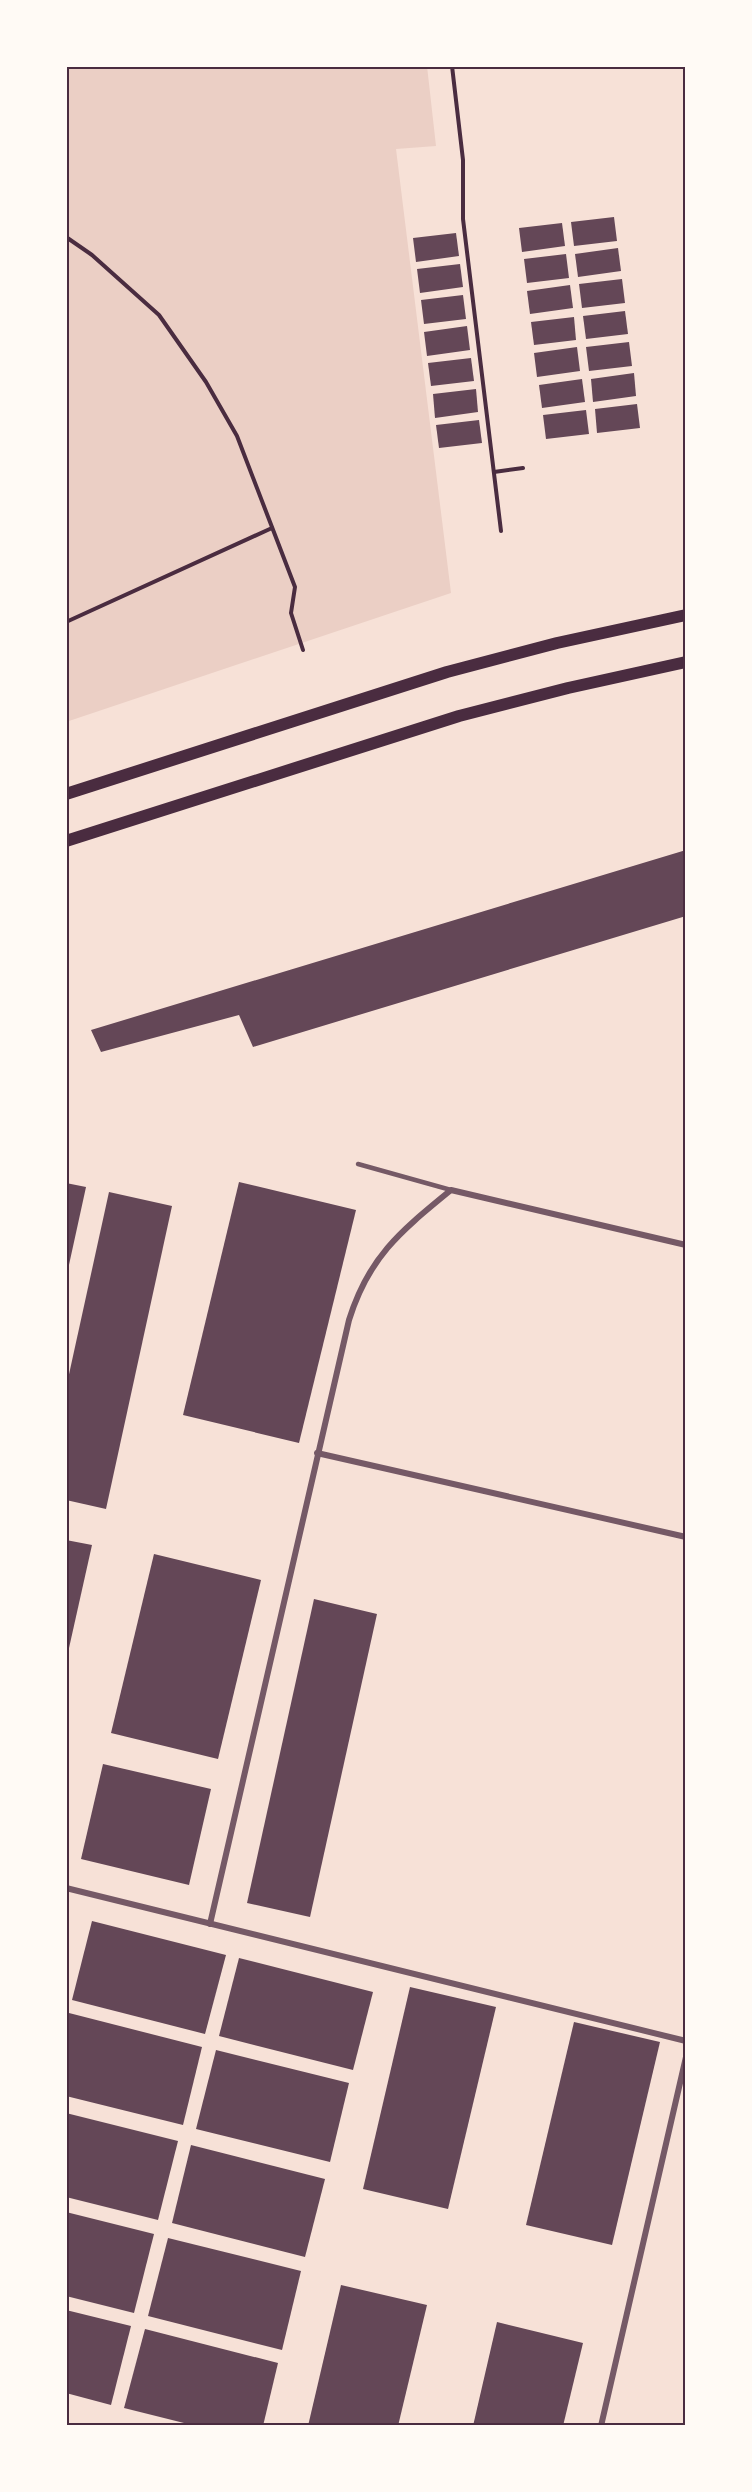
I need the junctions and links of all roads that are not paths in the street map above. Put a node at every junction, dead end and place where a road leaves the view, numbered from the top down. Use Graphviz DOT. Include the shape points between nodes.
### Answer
graph roads {
  1 [pos="686,615"];
  2 [pos="686,662"];
  3 [pos="66,794"];
  4 [pos="66,841"];
  5 [pos="358,1164"];
  6 [pos="451,1190"];
  7 [pos="686,1245"];
  8 [pos="318,1453"];
  9 [pos="686,1537"];
  10 [pos="66,1888"];
  11 [pos="210,1924"];
  12 [pos="686,2041"];
  13 [pos="686,2057"];
  14 [pos="601,2426"];
  1 -- 3 [label="main road" via="447,672"];
  2 -- 4 [label="main road" via="459,717"];
  5 -- 6 [label="lane"];
  6 -- 7 [label="street"];
  6 -- 8 [label="street" via="401,1231 376,1261 358,1292"];
  8 -- 9 [label="street"];
  8 -- 11 [label="street"];
  10 -- 11 [label="street"];
  11 -- 12 [label="street"];
  13 -- 14 [label="street"];
}
